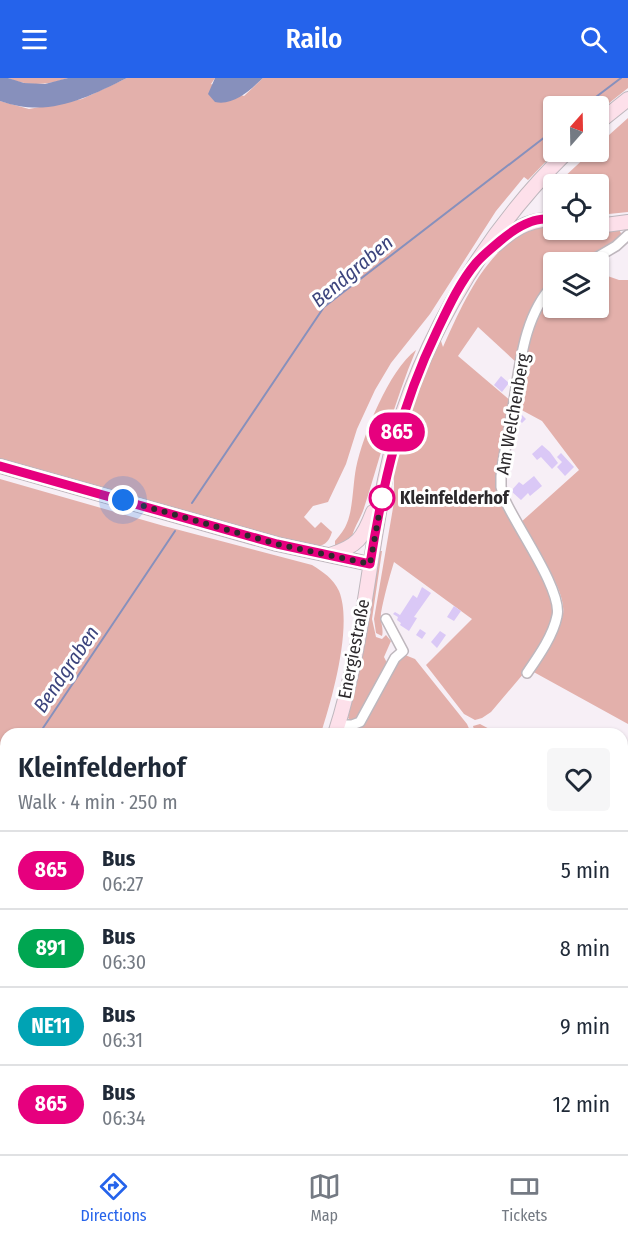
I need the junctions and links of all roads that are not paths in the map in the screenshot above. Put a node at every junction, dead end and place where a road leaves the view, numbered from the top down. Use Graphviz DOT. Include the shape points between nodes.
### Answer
graph roads {
  1 [pos="628,99"];
  2 [pos="609,114"];
  3 [pos="558,162"];
  4 [pos="524,200"];
  5 [pos="543,214"];
  6 [pos="543,221"];
  7 [pos="628,222"];
  8 [pos="609,225"];
  9 [pos="628,235"];
  10 [pos="606,252"];
  11 [pos="476,263"];
  12 [pos="543,299"];
  13 [pos="0,466"];
  14 [pos="385,479"];
  15 [pos="329,555"];
  16 [pos="370,564"];
  17 [pos="386,619"];
  18 [pos="527,673"];
  19 [pos="336,728"];
  20 [pos="340,728"];
  1 -- 2 [label="main road"];
  3 -- 4 [label="main road"];
  4 -- 5 [label="main road"];
  4 -- 11 [label="main road"];
  6 -- 11 [label="main road" via="515,229"];
  7 -- 8 [label="main road"];
  9 -- 10 [label="street"];
  11 -- 14 [label="main road" via="420,370 399,425"];
  12 -- 18 [label="street, Am Welchenberg" via="526,339 501,480 507,504 558,604 556,621"];
  13 -- 15 [label="main road"];
  14 -- 15 [label="main road" via="362,536 348,549"];
  14 -- 16 [label="main road, Energiestraße"];
  15 -- 16 [label="main road"];
  16 -- 19 [label="main road, Energiestraße" via="355,658"];
  17 -- 20 [label="street" via="403,651 360,722"];
}
